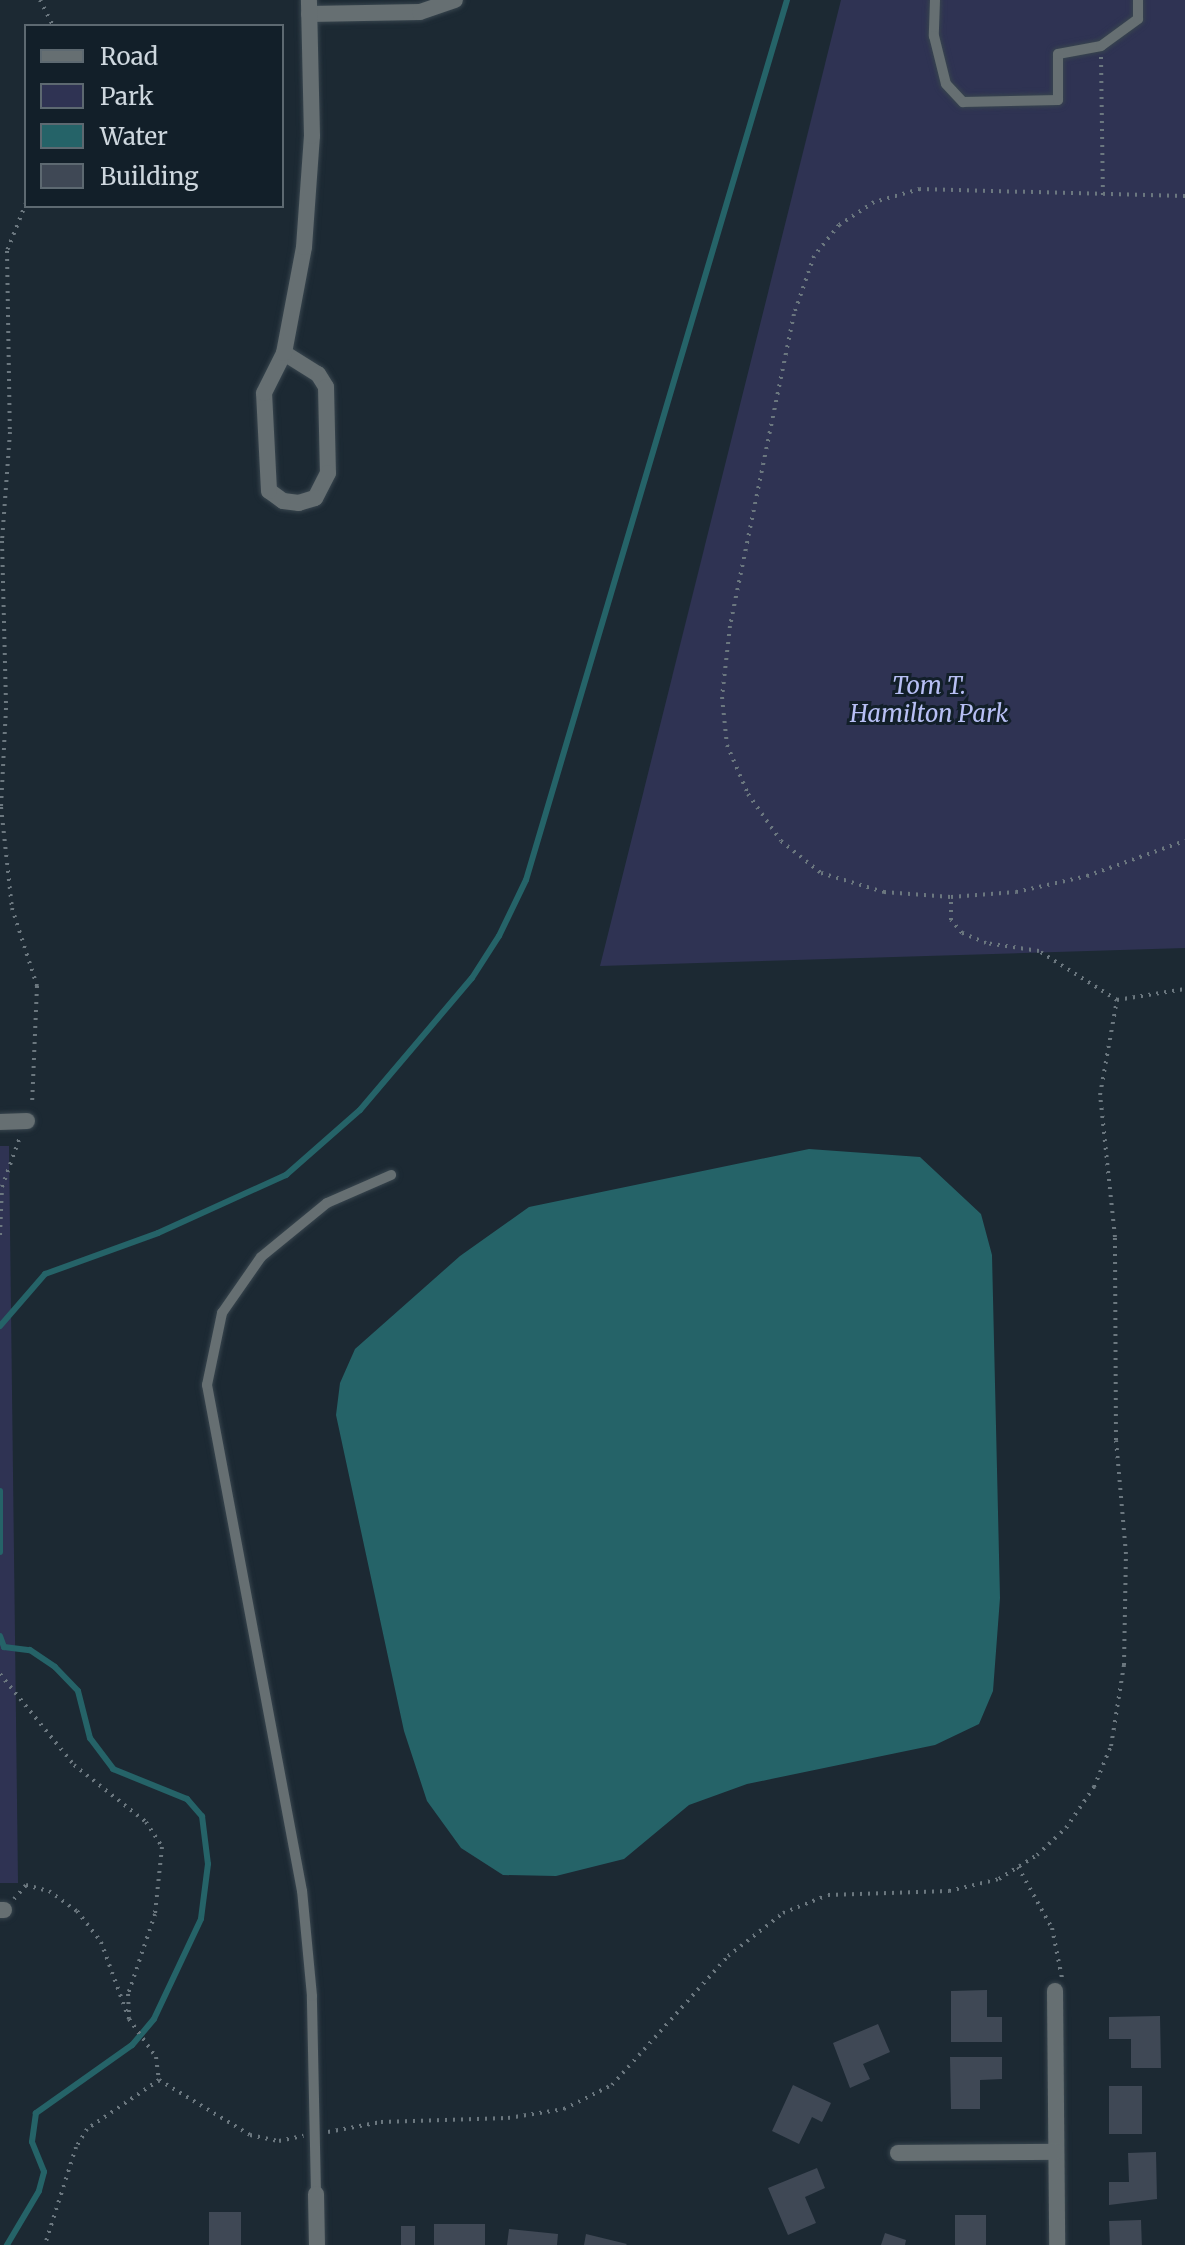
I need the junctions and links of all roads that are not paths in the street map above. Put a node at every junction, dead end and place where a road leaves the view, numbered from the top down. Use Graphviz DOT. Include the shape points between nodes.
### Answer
graph roads {
  1 [pos="455,0"];
  2 [pos="935,0"];
  3 [pos="1138,0"];
  4 [pos="309,7"];
  5 [pos="284,353"];
  6 [pos="27,1121"];
  7 [pos="0,1122"];
  8 [pos="391,1175"];
  9 [pos="1055,1991"];
  10 [pos="1056,2152"];
  11 [pos="898,2153"];
  12 [pos="316,2194"];
  13 [pos="317,2245"];
  14 [pos="1057,2245"];
  1 -- 4 [label="street" via="420,12"];
  2 -- 3 [label="lane" via="934,36 946,84 963,102 1058,100 1058,54 1101,46 1138,19"];
  4 -- 5 [label="street" via="312,136 304,247"];
  5 -- 5 [label="street" via="318,374 326,387 328,473 315,498 299,503 283,501 269,491 264,393"];
  6 -- 7 [label="street"];
  8 -- 12 [label="lane" via="327,1203 261,1257 222,1313 207,1385 302,1891 312,1996"];
  9 -- 10 [label="street"];
  10 -- 11 [label="street"];
  10 -- 14 [label="street"];
  12 -- 13 [label="street"];
}
